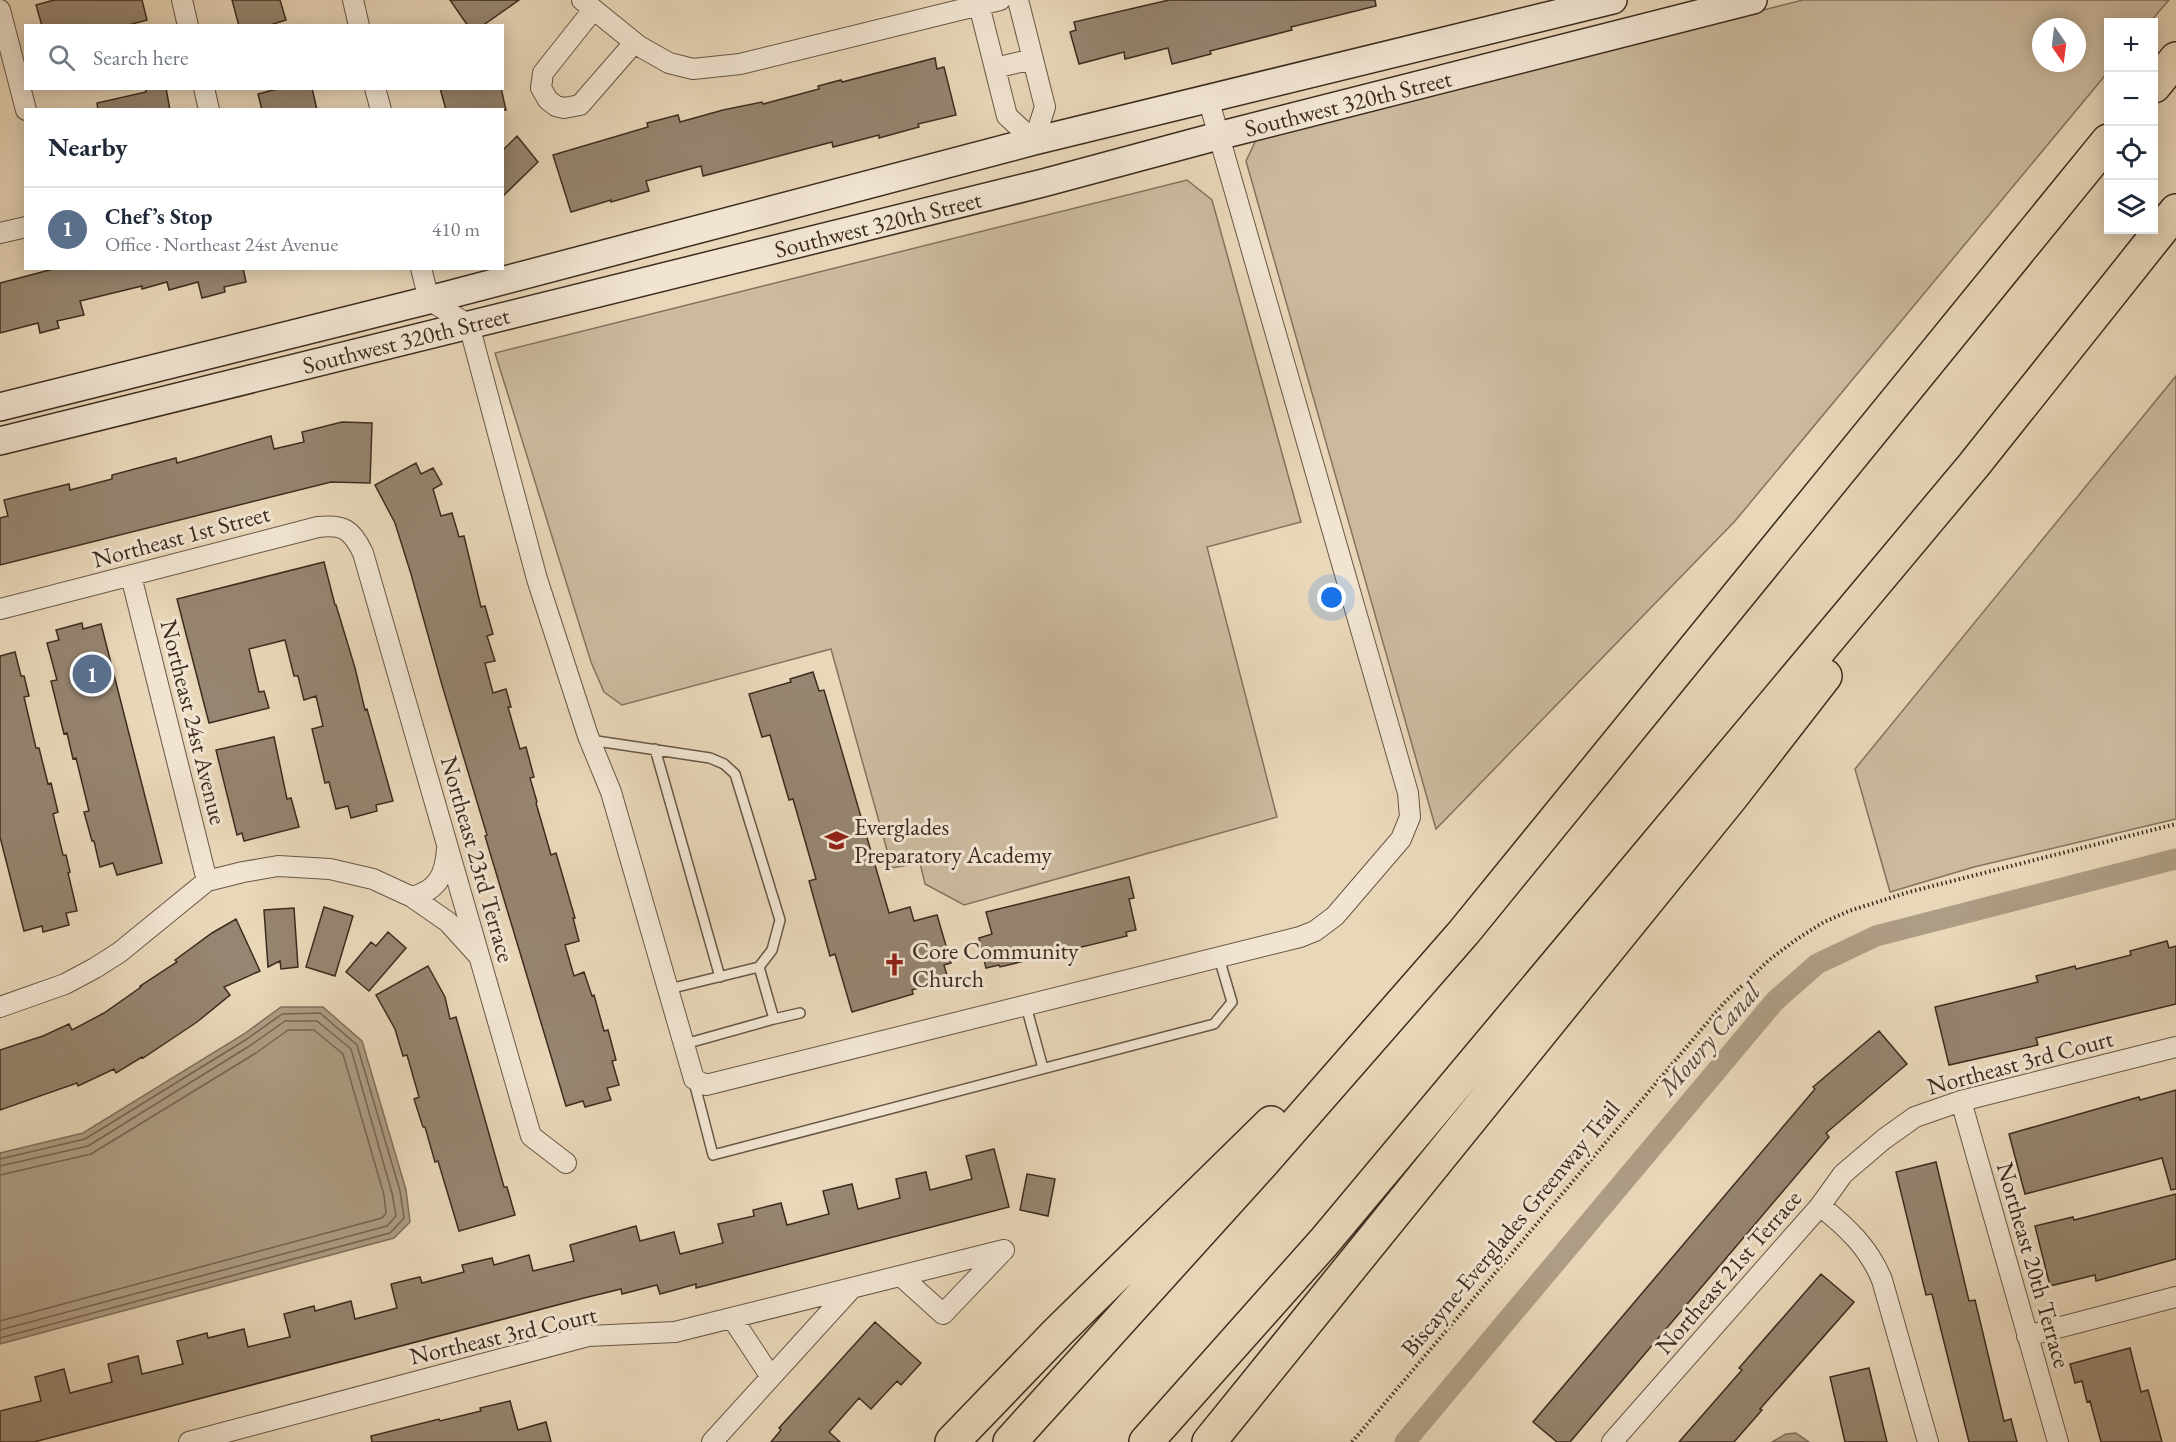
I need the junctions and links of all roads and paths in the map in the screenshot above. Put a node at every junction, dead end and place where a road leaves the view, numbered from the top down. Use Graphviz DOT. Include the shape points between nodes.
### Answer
graph roads {
  1 [pos="182,0"];
  2 [pos="353,0"];
  3 [pos="999,0"];
  4 [pos="1018,0"];
  5 [pos="1613,0"];
  6 [pos="1754,0"];
  7 [pos="588,5"];
  8 [pos="979,5"];
  9 [pos="0,10"];
  10 [pos="188,24"];
  11 [pos="359,24"];
  12 [pos="634,43"];
  13 [pos="2176,58"];
  14 [pos="1033,59"];
  15 [pos="995,68"];
  16 [pos="2158,81"];
  17 [pos="204,90"];
  18 [pos="376,90"];
  19 [pos="1208,98"];
  20 [pos="25,108"];
  21 [pos="209,108"];
  22 [pos="380,108"];
  23 [pos="1218,136"];
  24 [pos="1034,141"];
  25 [pos="2104,147"];
  26 [pos="1043,183"];
  27 [pos="2176,211"];
  28 [pos="24,227"];
  29 [pos="0,233"];
  30 [pos="422,270"];
  31 [pos="429,300"];
  32 [pos="469,325"];
  33 [pos="0,407"];
  34 [pos="0,441"];
  35 [pos="1973,466"];
  36 [pos="363,553"];
  37 [pos="131,576"];
  38 [pos="0,609"];
  39 [pos="590,740"];
  40 [pos="656,748"];
  41 [pos="2176,824"];
  42 [pos="447,840"];
  43 [pos="207,881"];
  44 [pos="412,897"];
  45 [pos="1464,932"];
  46 [pos="480,957"];
  47 [pos="1219,958"];
  48 [pos="759,967"];
  49 [pos="720,977"];
  50 [pos="669,989"];
  51 [pos="1,1004"];
  52 [pos="1026,1006"];
  53 [pos="800,1013"];
  54 [pos="774,1019"];
  55 [pos="685,1044"];
  56 [pos="2176,1047"];
  57 [pos="1043,1068"];
  58 [pos="694,1079"];
  59 [pos="1961,1101"];
  60 [pos="1884,1139"];
  61 [pos="566,1163"];
  62 [pos="1820,1206"];
  63 [pos="901,1276"];
  64 [pos="852,1288"];
  65 [pos="2176,1297"];
  66 [pos="732,1318"];
  67 [pos="2027,1336"];
  68 [pos="771,1377"];
  69 [pos="189,1442"];
  70 [pos="712,1442"];
  71 [pos="952,1442"];
  72 [pos="1010,1442"];
  73 [pos="1146,1442"];
  74 [pos="1209,1442"];
  75 [pos="1352,1442"];
  76 [pos="1612,1442"];
  77 [pos="1928,1442"];
  78 [pos="2058,1442"];
  1 -- 10 [label="street"];
  2 -- 11 [label="street"];
  3 -- 8 [label="street"];
  4 -- 14 [label="street"];
  5 -- 19 [label="street, Southwest 320th Street"];
  6 -- 23 [label="street, Southwest 320th Street"];
  7 -- 12 [label="street"];
  7 -- 12 [label="street" via="543,74 542,88 548,100 561,108 580,105"];
  8 -- 12 [label="street" via="719,68 681,67"];
  8 -- 15 [label="street"];
  9 -- 20 [label="street"];
  13 -- 16 [label="highway"];
  14 -- 15 [label="street"];
  14 -- 24 [label="street" via="1046,107"];
  15 -- 24 [label="street" via="1007,116"];
  17 -- 21 [label="street"];
  18 -- 22 [label="street"];
  19 -- 23 [label="street"];
  19 -- 24 [label="street, Southwest 320th Street"];
  23 -- 26 [label="street, Southwest 320th Street"];
  23 -- 47 [label="street" via="1410,805 1410,817 1401,839 1335,916 1300,937"];
  24 -- 26 [label="street"];
  24 -- 31 [label="street, Southwest 320th Street"];
  25 -- 45 [label="highway"];
  26 -- 32 [label="street, Southwest 320th Street"];
  27 -- 35 [label="highway"];
  28 -- 29 [label="street"];
  30 -- 31 [label="street"];
  31 -- 32 [label="street"];
  31 -- 33 [label="street, Southwest 320th Street"];
  32 -- 34 [label="street, Southwest 320th Street"];
  32 -- 39 [label="street" via="537,579"];
  35 -- 73 [label="highway" via="1324,1242"];
  35 -- 74 [label="highway" via="1927,545 1732,796"];
  36 -- 37 [label="street, Northeast 1st Street" via="345,529 318,527"];
  36 -- 42 [label="street, Northeast 23rd Terrace"];
  37 -- 38 [label="street, Northeast 1st Street"];
  37 -- 43 [label="street, Northeast 24st Avenue"];
  39 -- 40 [label="lane"];
  39 -- 50 [label="street" via="611,792"];
  40 -- 48 [label="lane" via="710,758 735,774 780,920 772,950"];
  40 -- 49 [label="lane"];
  41 -- 75 [label="path, Biscayne-Everglades Greenway Trail" via="1876,902 1824,922 1797,939 1723,1004"];
  42 -- 44 [label="street" via="445,862 434,887"];
  42 -- 46 [label="street, Northeast 23rd Terrace"];
  43 -- 44 [label="street" via="278,866 303,866 373,879"];
  43 -- 51 [label="street" via="95,968 65,984"];
  44 -- 46 [label="street" via="448,922"];
  45 -- 71 [label="highway" via="1058,1332"];
  45 -- 72 [label="highway"];
  46 -- 61 [label="street, Northeast 23rd Terrace" via="531,1136"];
  47 -- 52 [label="street"];
  47 -- 57 [label="lane" via="1232,1002 1214,1024"];
  48 -- 49 [label="lane"];
  48 -- 54 [label="lane"];
  49 -- 50 [label="lane"];
  50 -- 55 [label="street"];
  52 -- 57 [label="lane"];
  52 -- 58 [label="street" via="706,1085"];
  53 -- 54 [label="lane"];
  54 -- 55 [label="lane"];
  55 -- 58 [label="street"];
  56 -- 59 [label="street, Northeast 3rd Court"];
  57 -- 58 [label="lane" via="713,1155"];
  59 -- 60 [label="street, Northeast 3rd Court" via="1915,1117"];
  59 -- 67 [label="street, Northeast 20th Terrace"];
  60 -- 62 [label="street, Northeast 21st Terrace" via="1843,1174"];
  62 -- 76 [label="street, Northeast 21st Terrace"];
  62 -- 77 [label="street" via="1857,1238 1875,1264"];
  63 -- 63 [label="street, Northeast 3rd Court" via="943,1314 1004,1250 935,1267"];
  63 -- 64 [label="street, Northeast 3rd Court"];
  64 -- 66 [label="street, Northeast 3rd Court"];
  64 -- 68 [label="street"];
  65 -- 67 [label="street"];
  66 -- 68 [label="street"];
  66 -- 69 [label="street, Northeast 3rd Court" via="675,1332 588,1336"];
  67 -- 78 [label="street, Northeast 20th Terrace"];
  68 -- 70 [label="street"];
}
